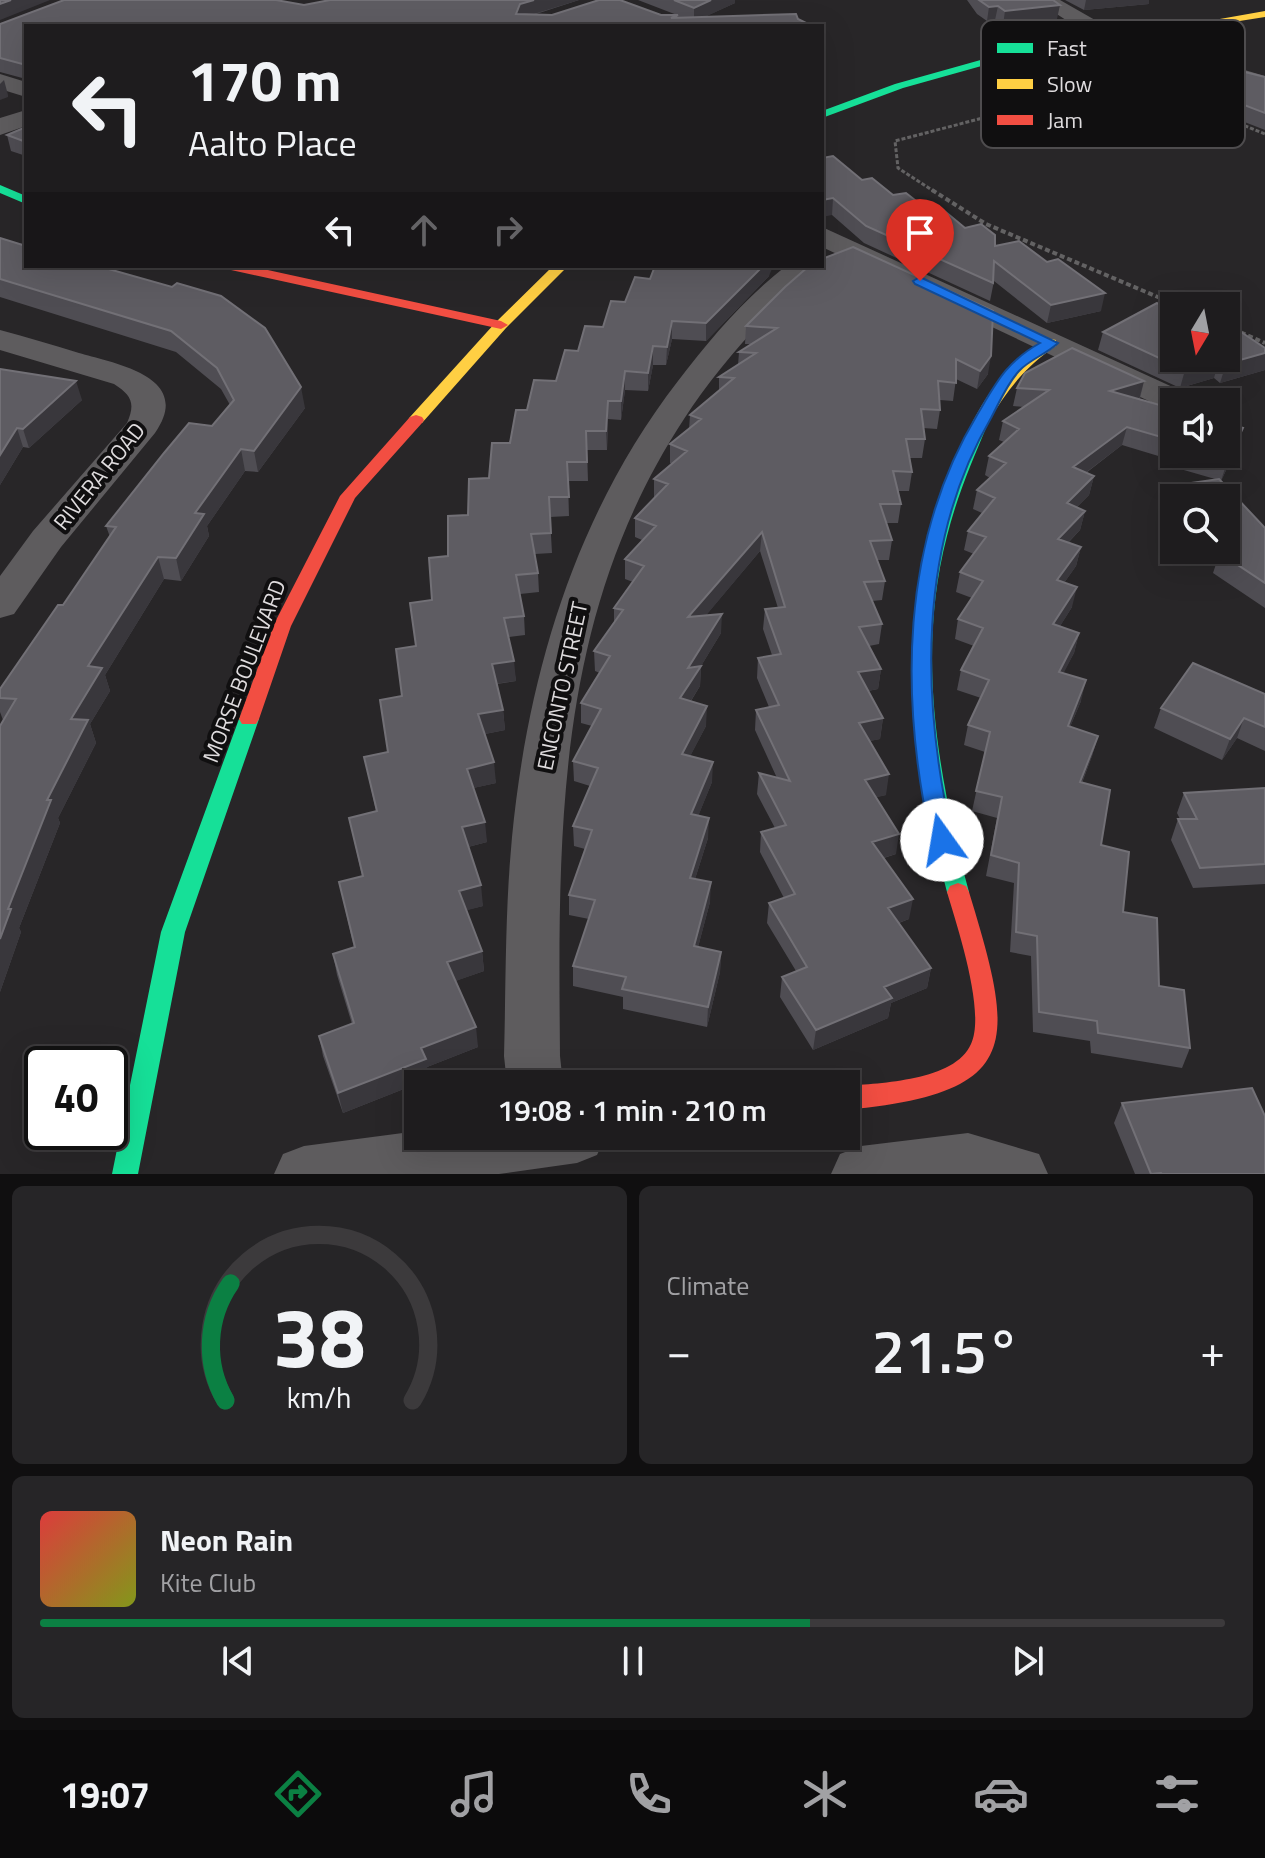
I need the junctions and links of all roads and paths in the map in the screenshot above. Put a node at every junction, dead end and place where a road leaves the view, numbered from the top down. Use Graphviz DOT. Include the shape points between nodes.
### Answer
graph roads {
  1 [pos="1045,0"];
  2 [pos="1069,0"];
  3 [pos="1265,14"];
  4 [pos="1087,20"];
  5 [pos="1097,20"];
  6 [pos="1223,20"];
  7 [pos="981,63"];
  8 [pos="1245,76"];
  9 [pos="0,81"];
  10 [pos="1265,83"];
  11 [pos="24,89"];
  12 [pos="824,114"];
  13 [pos="24,118"];
  14 [pos="981,118"];
  15 [pos="1245,126"];
  16 [pos="0,127"];
  17 [pos="1265,134"];
  18 [pos="0,189"];
  19 [pos="24,199"];
  20 [pos="828,245"];
  21 [pos="240,268"];
  22 [pos="559,268"];
  23 [pos="803,268"];
  24 [pos="1160,298"];
  25 [pos="501,325"];
  26 [pos="1240,332"];
  27 [pos="0,340"];
  28 [pos="1051,343"];
  29 [pos="1265,343"];
  30 [pos="1160,394"];
  31 [pos="43,545"];
  32 [pos="0,546"];
  33 [pos="0,605"];
  34 [pos="534,1070"];
  35 [pos="860,1096"];
  36 [pos="469,1150"];
  37 [pos="125,1174"];
  38 [pos="304,1174"];
  39 [pos="861,1174"];
  40 [pos="1018,1174"];
  1 -- 4 [label="street"];
  2 -- 5 [label="street"];
  3 -- 6 [label="street"];
  7 -- 12 [label="street"];
  8 -- 10 [label="street"];
  9 -- 11 [label="street"];
  13 -- 16 [label="street"];
  14 -- 24 [label="path" via="895,141 898,168 986,223"];
  15 -- 17 [label="path"];
  18 -- 19 [label="street"];
  20 -- 28 [label="street"];
  21 -- 25 [label="street"];
  22 -- 25 [label="street, MORSE BOULEVARD"];
  23 -- 34 [label="street, ENCONTO STREET" via="747,319 658,429 603,535 583,589 551,721 536,838"];
  25 -- 37 [label="street, MORSE BOULEVARD" via="348,496 282,626 173,932"];
  26 -- 29 [label="path"];
  27 -- 31 [label="street, RIVERA ROAD" via="126,377 149,399 151,410 143,426"];
  28 -- 30 [label="street"];
  28 -- 35 [label="street" via="1011,370 967,445 940,514 923,599 930,785 979,972 985,1043 964,1071 931,1087"];
  31 -- 32 [label="street"];
  31 -- 33 [label="street, RIVERA ROAD"];
  36 -- 38 [label="street"];
  39 -- 40 [label="street" via="968,1161"];
}
